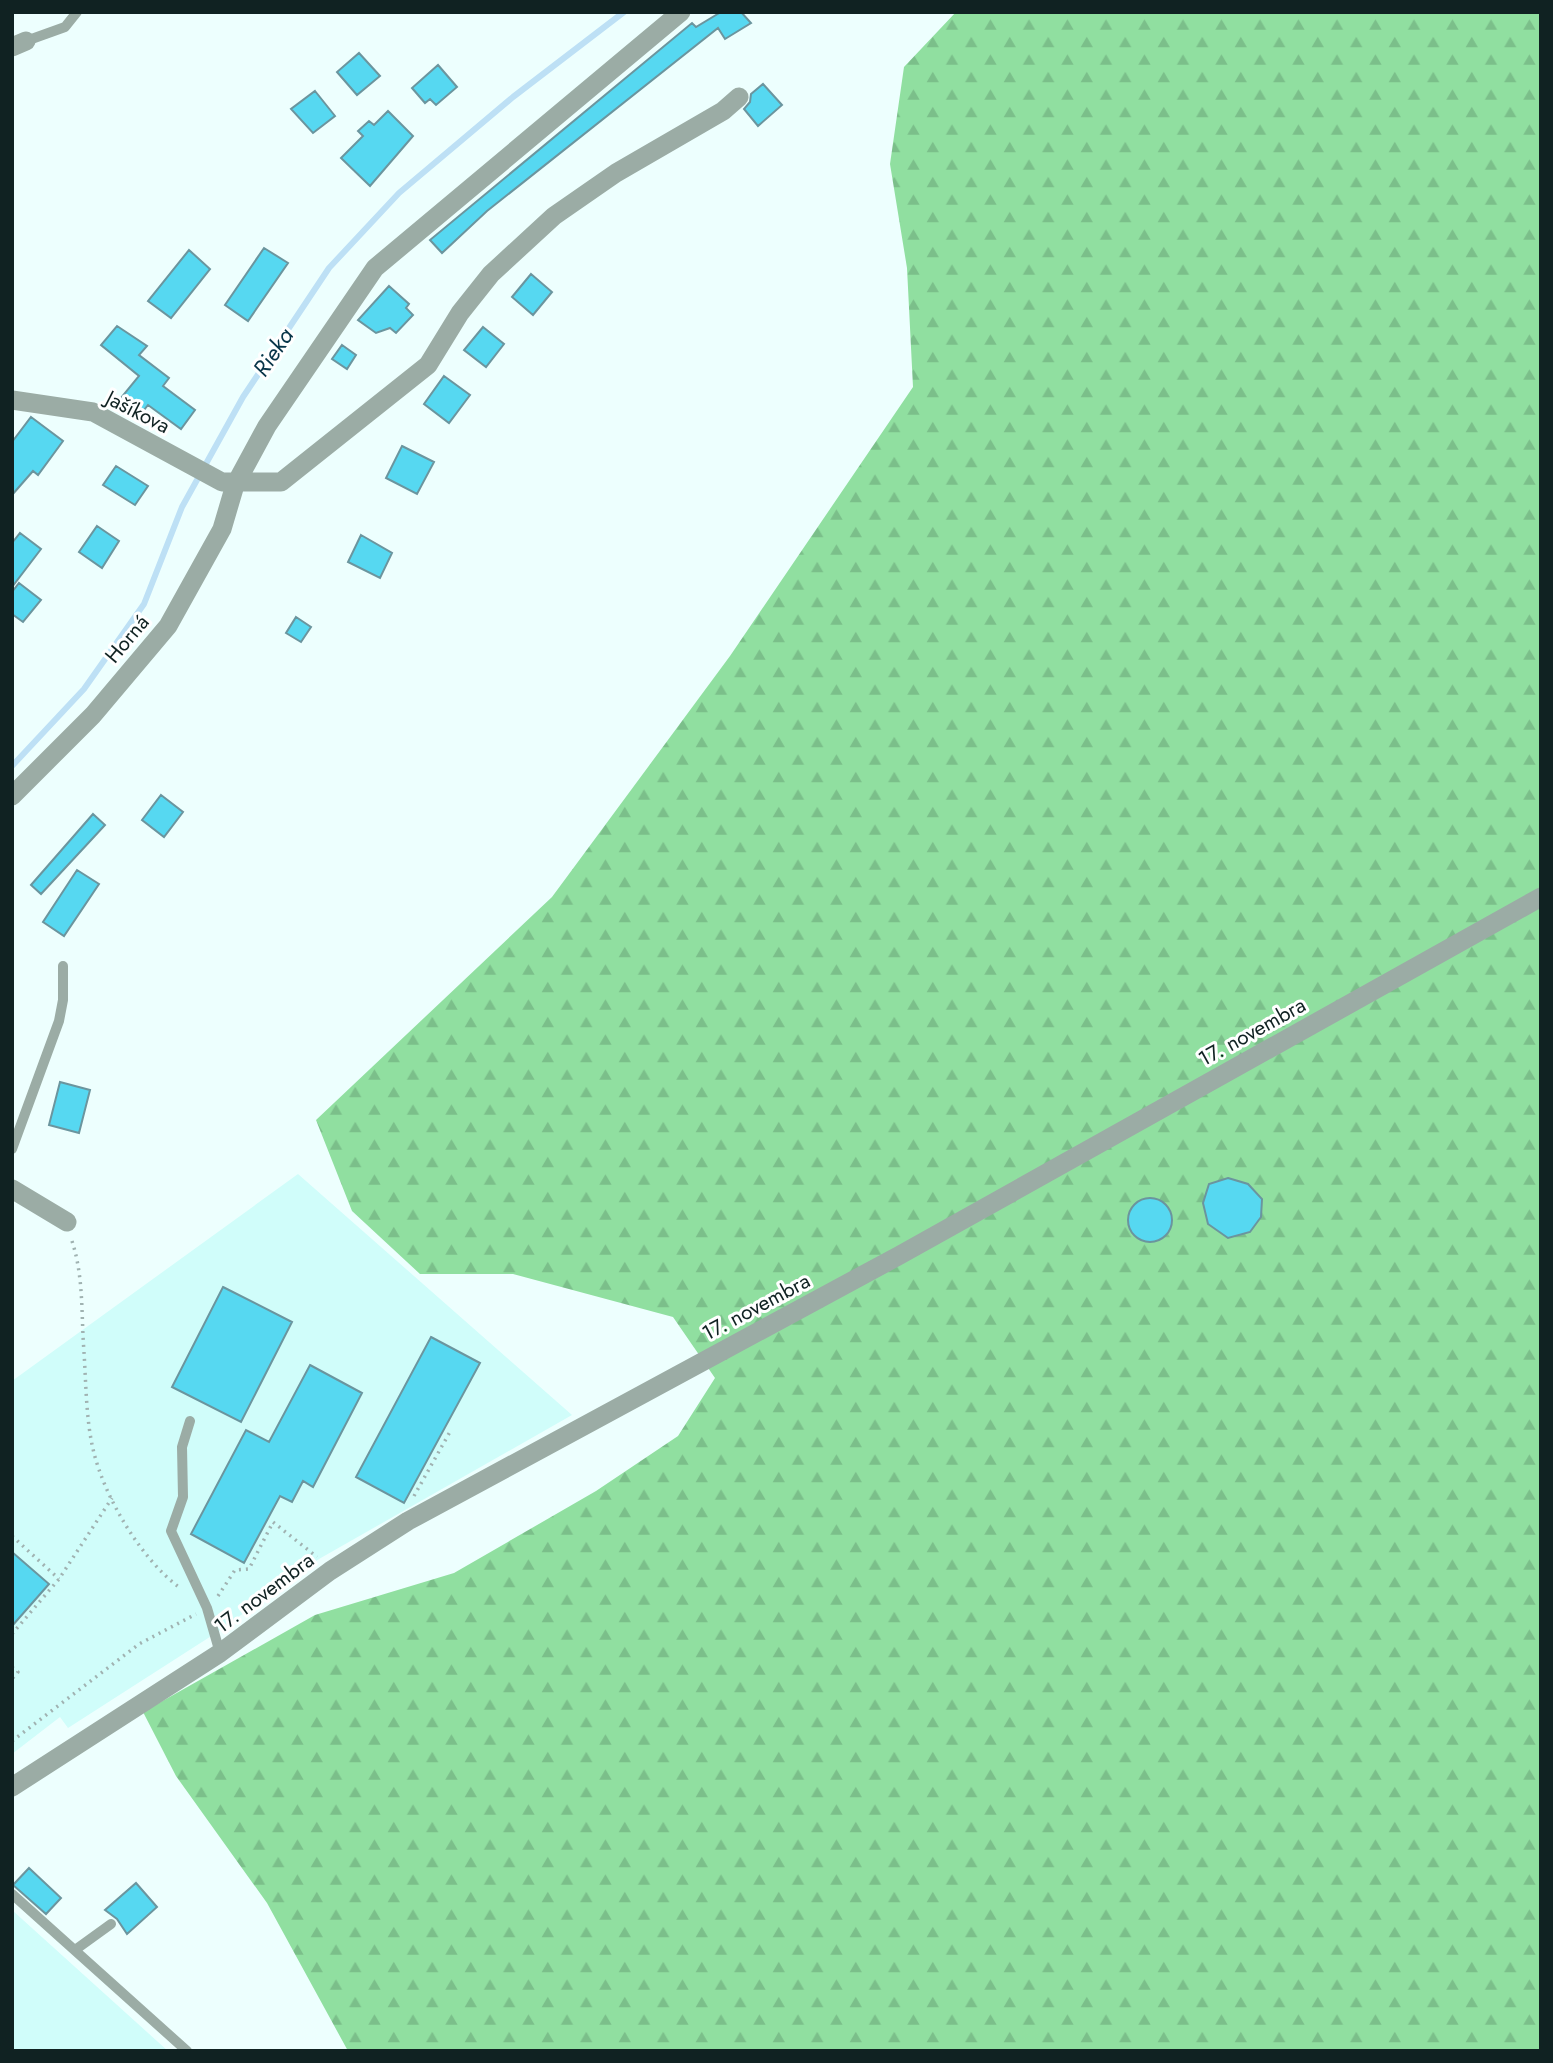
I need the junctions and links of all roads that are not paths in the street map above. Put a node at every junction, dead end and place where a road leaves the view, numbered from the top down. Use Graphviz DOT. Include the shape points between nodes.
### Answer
graph roads {
  1 [pos="77,12"];
  2 [pos="681,12"];
  3 [pos="19,44"];
  4 [pos="739,97"];
  5 [pos="12,400"];
  6 [pos="229,483"];
  7 [pos="12,796"];
  8 [pos="1541,897"];
  9 [pos="63,966"];
  10 [pos="12,1149"];
  11 [pos="12,1188"];
  12 [pos="66,1222"];
  13 [pos="190,1421"];
  14 [pos="220,1653"];
  15 [pos="12,1787"];
  16 [pos="12,1894"];
  17 [pos="111,1924"];
  18 [pos="75,1950"];
  19 [pos="187,2051"];
  1 -- 3 [label="lane" via="65,27"];
  2 -- 6 [label="street, Horná" via="375,268"];
  4 -- 6 [label="street" via="606,180 526,241 468,303 428,365 281,482"];
  5 -- 6 [label="street, Jašíkova" via="93,412"];
  6 -- 7 [label="street, Horná" via="222,529 168,626 93,715"];
  8 -- 14 [label="street, 17. novembra" via="900,1255 408,1521"];
  9 -- 10 [label="lane" via="59,1021"];
  11 -- 12 [label="street"];
  13 -- 14 [label="lane" via="182,1447 183,1497 171,1531 207,1608"];
  14 -- 15 [label="street, 17. novembra"];
  16 -- 18 [label="lane"];
  17 -- 18 [label="lane"];
  18 -- 19 [label="lane"];
}
